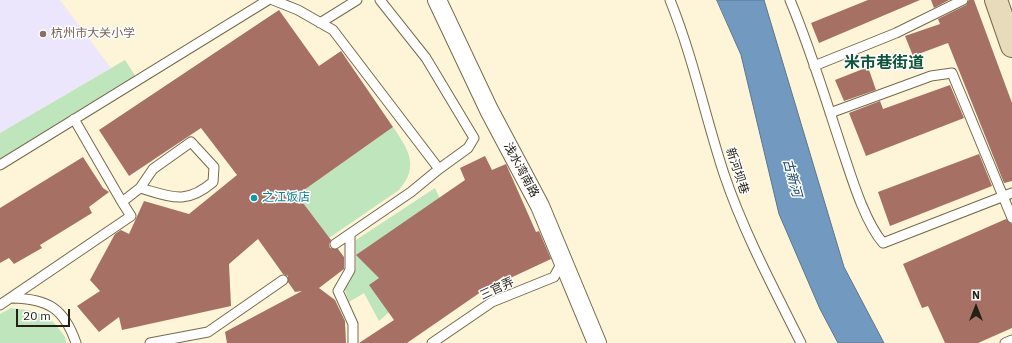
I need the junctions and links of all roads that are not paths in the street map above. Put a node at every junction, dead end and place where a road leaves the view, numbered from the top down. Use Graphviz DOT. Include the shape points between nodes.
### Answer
graph roads {
  1 [pos="268,0"];
  2 [pos="272,0"];
  3 [pos="357,0"];
  4 [pos="380,0"];
  5 [pos="437,0"];
  6 [pos="670,0"];
  7 [pos="790,0"];
  8 [pos="963,0"];
  9 [pos="996,0"];
  10 [pos="320,23"];
  11 [pos="1012,46"];
  12 [pos="814,66"];
  13 [pos="830,113"];
  14 [pos="74,119"];
  15 [pos="0,165"];
  16 [pos="439,169"];
  17 [pos="140,188"];
  18 [pos="1012,194"];
  19 [pos="1002,198"];
  20 [pos="122,202"];
  21 [pos="1012,218"];
  22 [pos="350,234"];
  23 [pos="335,244"];
  24 [pos="559,252"];
  25 [pos="283,280"];
  26 [pos="12,298"];
  27 [pos="0,305"];
  28 [pos="180,340"];
  29 [pos="1012,340"];
  30 [pos="76,343"];
  31 [pos="150,343"];
  32 [pos="353,343"];
  33 [pos="432,343"];
  34 [pos="597,343"];
  35 [pos="800,343"];
  36 [pos="1005,343"];
  1 -- 14 [label="lane"];
  2 -- 10 [label="lane" via="298,10"];
  3 -- 10 [label="lane"];
  4 -- 16 [label="lane" via="426,58 474,138 468,148"];
  5 -- 24 [label="street, 浅水湾南路" via="489,110 540,206"];
  6 -- 35 [label="lane, 新河坝巷" via="682,30 724,174 744,228"];
  7 -- 12 [label="lane"];
  8 -- 12 [label="lane" via="896,33"];
  9 -- 11 [label="main road"];
  10 -- 16 [label="lane" via="333,30"];
  12 -- 13 [label="lane"];
  13 -- 19 [label="lane" via="931,76 952,73"];
  13 -- 19 [label="lane" via="874,234 883,243"];
  14 -- 15 [label="lane"];
  14 -- 20 [label="lane"];
  16 -- 22 [label="lane" via="411,192"];
  17 -- 17 [label="lane" via="184,198 201,192 213,182 214,167 191,142 153,169"];
  17 -- 20 [label="lane"];
  18 -- 19 [label="lane"];
  19 -- 21 [label="lane"];
  20 -- 26 [label="lane" via="131,216"];
  22 -- 23 [label="lane"];
  22 -- 32 [label="lane" via="350,270 338,291 353,324"];
  24 -- 33 [label="lane, 三官弄" via="560,266 554,278 492,302"];
  24 -- 34 [label="street, 浅水湾南路"];
  25 -- 28 [label="lane" via="208,332"];
  26 -- 27 [label="lane"];
  26 -- 30 [label="lane" via="47,303 63,316"];
  28 -- 31 [label="lane"];
  29 -- 36 [label="lane"];
}
